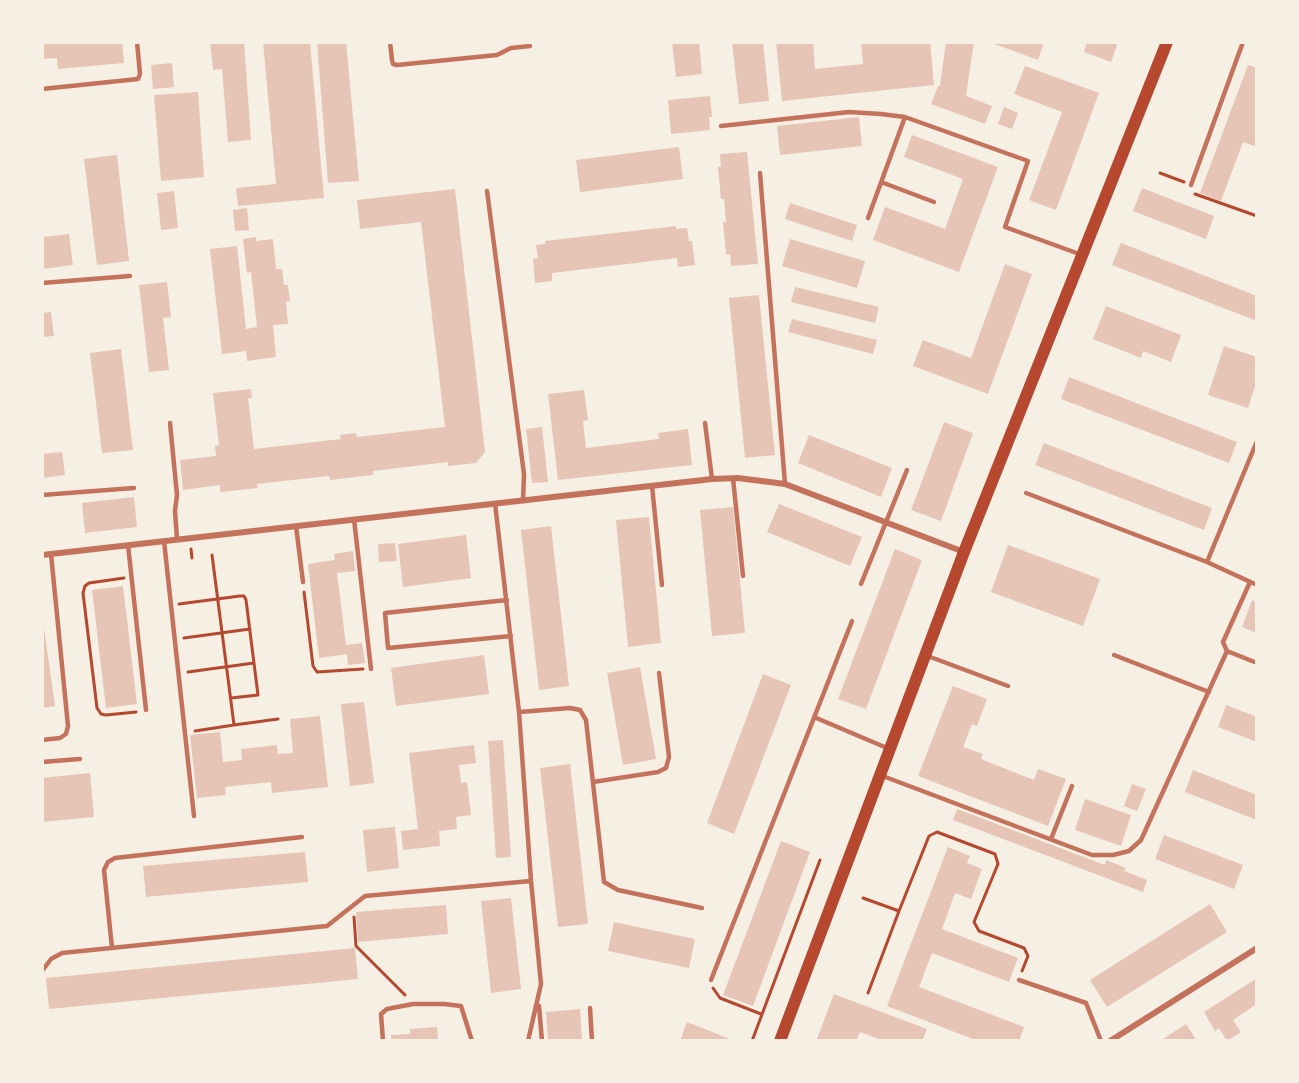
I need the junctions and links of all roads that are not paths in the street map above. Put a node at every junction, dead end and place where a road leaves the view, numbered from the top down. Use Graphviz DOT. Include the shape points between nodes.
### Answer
graph roads {
  1 [pos="137,42"];
  2 [pos="390,42"];
  3 [pos="1167,42"];
  4 [pos="1243,42"];
  5 [pos="530,46"];
  6 [pos="42,89"];
  7 [pos="905,117"];
  8 [pos="721,126"];
  9 [pos="760,173"];
  10 [pos="881,182"];
  11 [pos="1191,185"];
  12 [pos="487,190"];
  13 [pos="934,202"];
  14 [pos="868,218"];
  15 [pos="1082,255"];
  16 [pos="130,276"];
  17 [pos="42,284"];
  18 [pos="170,423"];
  19 [pos="705,423"];
  20 [pos="1257,441"];
  21 [pos="907,470"];
  22 [pos="734,478"];
  23 [pos="712,479"];
  24 [pos="785,484"];
  25 [pos="652,486"];
  26 [pos="134,488"];
  27 [pos="1026,493"];
  28 [pos="42,495"];
  29 [pos="523,501"];
  30 [pos="495,503"];
  31 [pos="354,519"];
  32 [pos="885,522"];
  33 [pos="296,526"];
  34 [pos="177,539"];
  35 [pos="164,541"];
  36 [pos="128,545"];
  37 [pos="964,552"];
  38 [pos="51,554"];
  39 [pos="42,555"];
  40 [pos="1207,562"];
  41 [pos="743,576"];
  42 [pos="303,582"];
  43 [pos="1250,582"];
  44 [pos="861,584"];
  45 [pos="662,585"];
  46 [pos="1257,585"];
  47 [pos="507,600"];
  48 [pos="852,621"];
  49 [pos="511,636"];
  50 [pos="1227,651"];
  51 [pos="926,655"];
  52 [pos="1114,656"];
  53 [pos="1257,663"];
  54 [pos="371,669"];
  55 [pos="659,673"];
  56 [pos="1008,686"];
  57 [pos="1209,692"];
  58 [pos="146,710"];
  59 [pos="519,712"];
  60 [pos="814,717"];
  61 [pos="42,740"];
  62 [pos="890,749"];
  63 [pos="80,759"];
  64 [pos="42,762"];
  65 [pos="880,775"];
  66 [pos="593,782"];
  67 [pos="1072,786"];
  68 [pos="194,816"];
  69 [pos="302,837"];
  70 [pos="1052,839"];
  71 [pos="531,881"];
  72 [pos="702,908"];
  73 [pos="112,948"];
  74 [pos="1257,948"];
  75 [pos="42,971"];
  76 [pos="711,980"];
  77 [pos="1019,980"];
  78 [pos="539,1000"];
  79 [pos="590,1008"];
  80 [pos="1120,1034"];
  81 [pos="382,1041"];
  82 [pos="472,1041"];
  83 [pos="528,1041"];
  84 [pos="542,1041"];
  85 [pos="592,1041"];
  86 [pos="780,1041"];
  87 [pos="1101,1041"];
  88 [pos="1110,1041"];
  89 [pos="1125,1041"];
  1 -- 6 [label="lane" via="138,79"];
  2 -- 5 [label="lane" via="393,64 398,65 496,55"];
  3 -- 15 [label="main road"];
  4 -- 11 [label="lane"];
  7 -- 8 [label="lane" via="849,112"];
  7 -- 10 [label="lane"];
  7 -- 15 [label="lane" via="1028,161 1005,227"];
  9 -- 24 [label="lane"];
  10 -- 13 [label="lane"];
  10 -- 14 [label="lane"];
  12 -- 29 [label="lane" via="524,474"];
  15 -- 37 [label="main road"];
  16 -- 17 [label="lane"];
  18 -- 34 [label="lane"];
  19 -- 23 [label="lane"];
  20 -- 40 [label="lane"];
  21 -- 32 [label="lane"];
  22 -- 23 [label="street"];
  22 -- 24 [label="street"];
  22 -- 41 [label="lane"];
  23 -- 25 [label="street"];
  24 -- 32 [label="street"];
  25 -- 29 [label="street"];
  25 -- 45 [label="lane"];
  26 -- 28 [label="lane"];
  27 -- 40 [label="lane"];
  29 -- 30 [label="street"];
  30 -- 31 [label="street"];
  30 -- 47 [label="lane"];
  31 -- 33 [label="street"];
  31 -- 54 [label="lane"];
  32 -- 37 [label="street"];
  32 -- 44 [label="lane"];
  33 -- 34 [label="street"];
  33 -- 42 [label="lane"];
  34 -- 35 [label="street"];
  35 -- 36 [label="street"];
  35 -- 68 [label="lane"];
  36 -- 38 [label="street"];
  36 -- 58 [label="lane"];
  37 -- 51 [label="main road"];
  38 -- 39 [label="street"];
  38 -- 61 [label="lane" via="68,726 60,738"];
  40 -- 43 [label="lane"];
  43 -- 46 [label="lane"];
  43 -- 50 [label="lane" via="1223,642"];
  47 -- 49 [label="lane"];
  47 -- 49 [label="lane" via="385,612 388,648"];
  48 -- 60 [label="lane"];
  49 -- 59 [label="lane"];
  50 -- 53 [label="lane"];
  50 -- 57 [label="lane"];
  51 -- 56 [label="lane"];
  51 -- 62 [label="main road"];
  52 -- 57 [label="lane"];
  55 -- 66 [label="lane" via="669,757 666,768"];
  57 -- 70 [label="lane" via="1141,840 1130,851 1092,855"];
  59 -- 66 [label="lane" via="580,710 586,720"];
  59 -- 71 [label="lane"];
  60 -- 62 [label="lane"];
  60 -- 76 [label="lane"];
  62 -- 65 [label="main road"];
  63 -- 64 [label="lane"];
  65 -- 70 [label="lane"];
  65 -- 86 [label="main road"];
  66 -- 72 [label="lane" via="604,882 618,890"];
  67 -- 70 [label="lane"];
  69 -- 73 [label="lane" via="115,858 108,862 104,870"];
  71 -- 73 [label="lane" via="365,896 327,926"];
  71 -- 78 [label="lane" via="541,984"];
  73 -- 75 [label="lane" via="62,953"];
  74 -- 80 [label="street"];
  77 -- 87 [label="lane" via="1086,1003"];
  78 -- 83 [label="lane"];
  78 -- 84 [label="lane"];
  79 -- 85 [label="lane"];
  80 -- 88 [label="street"];
  80 -- 89 [label="street"];
  81 -- 82 [label="lane" via="381,1014 413,1004 461,1006"];
}
